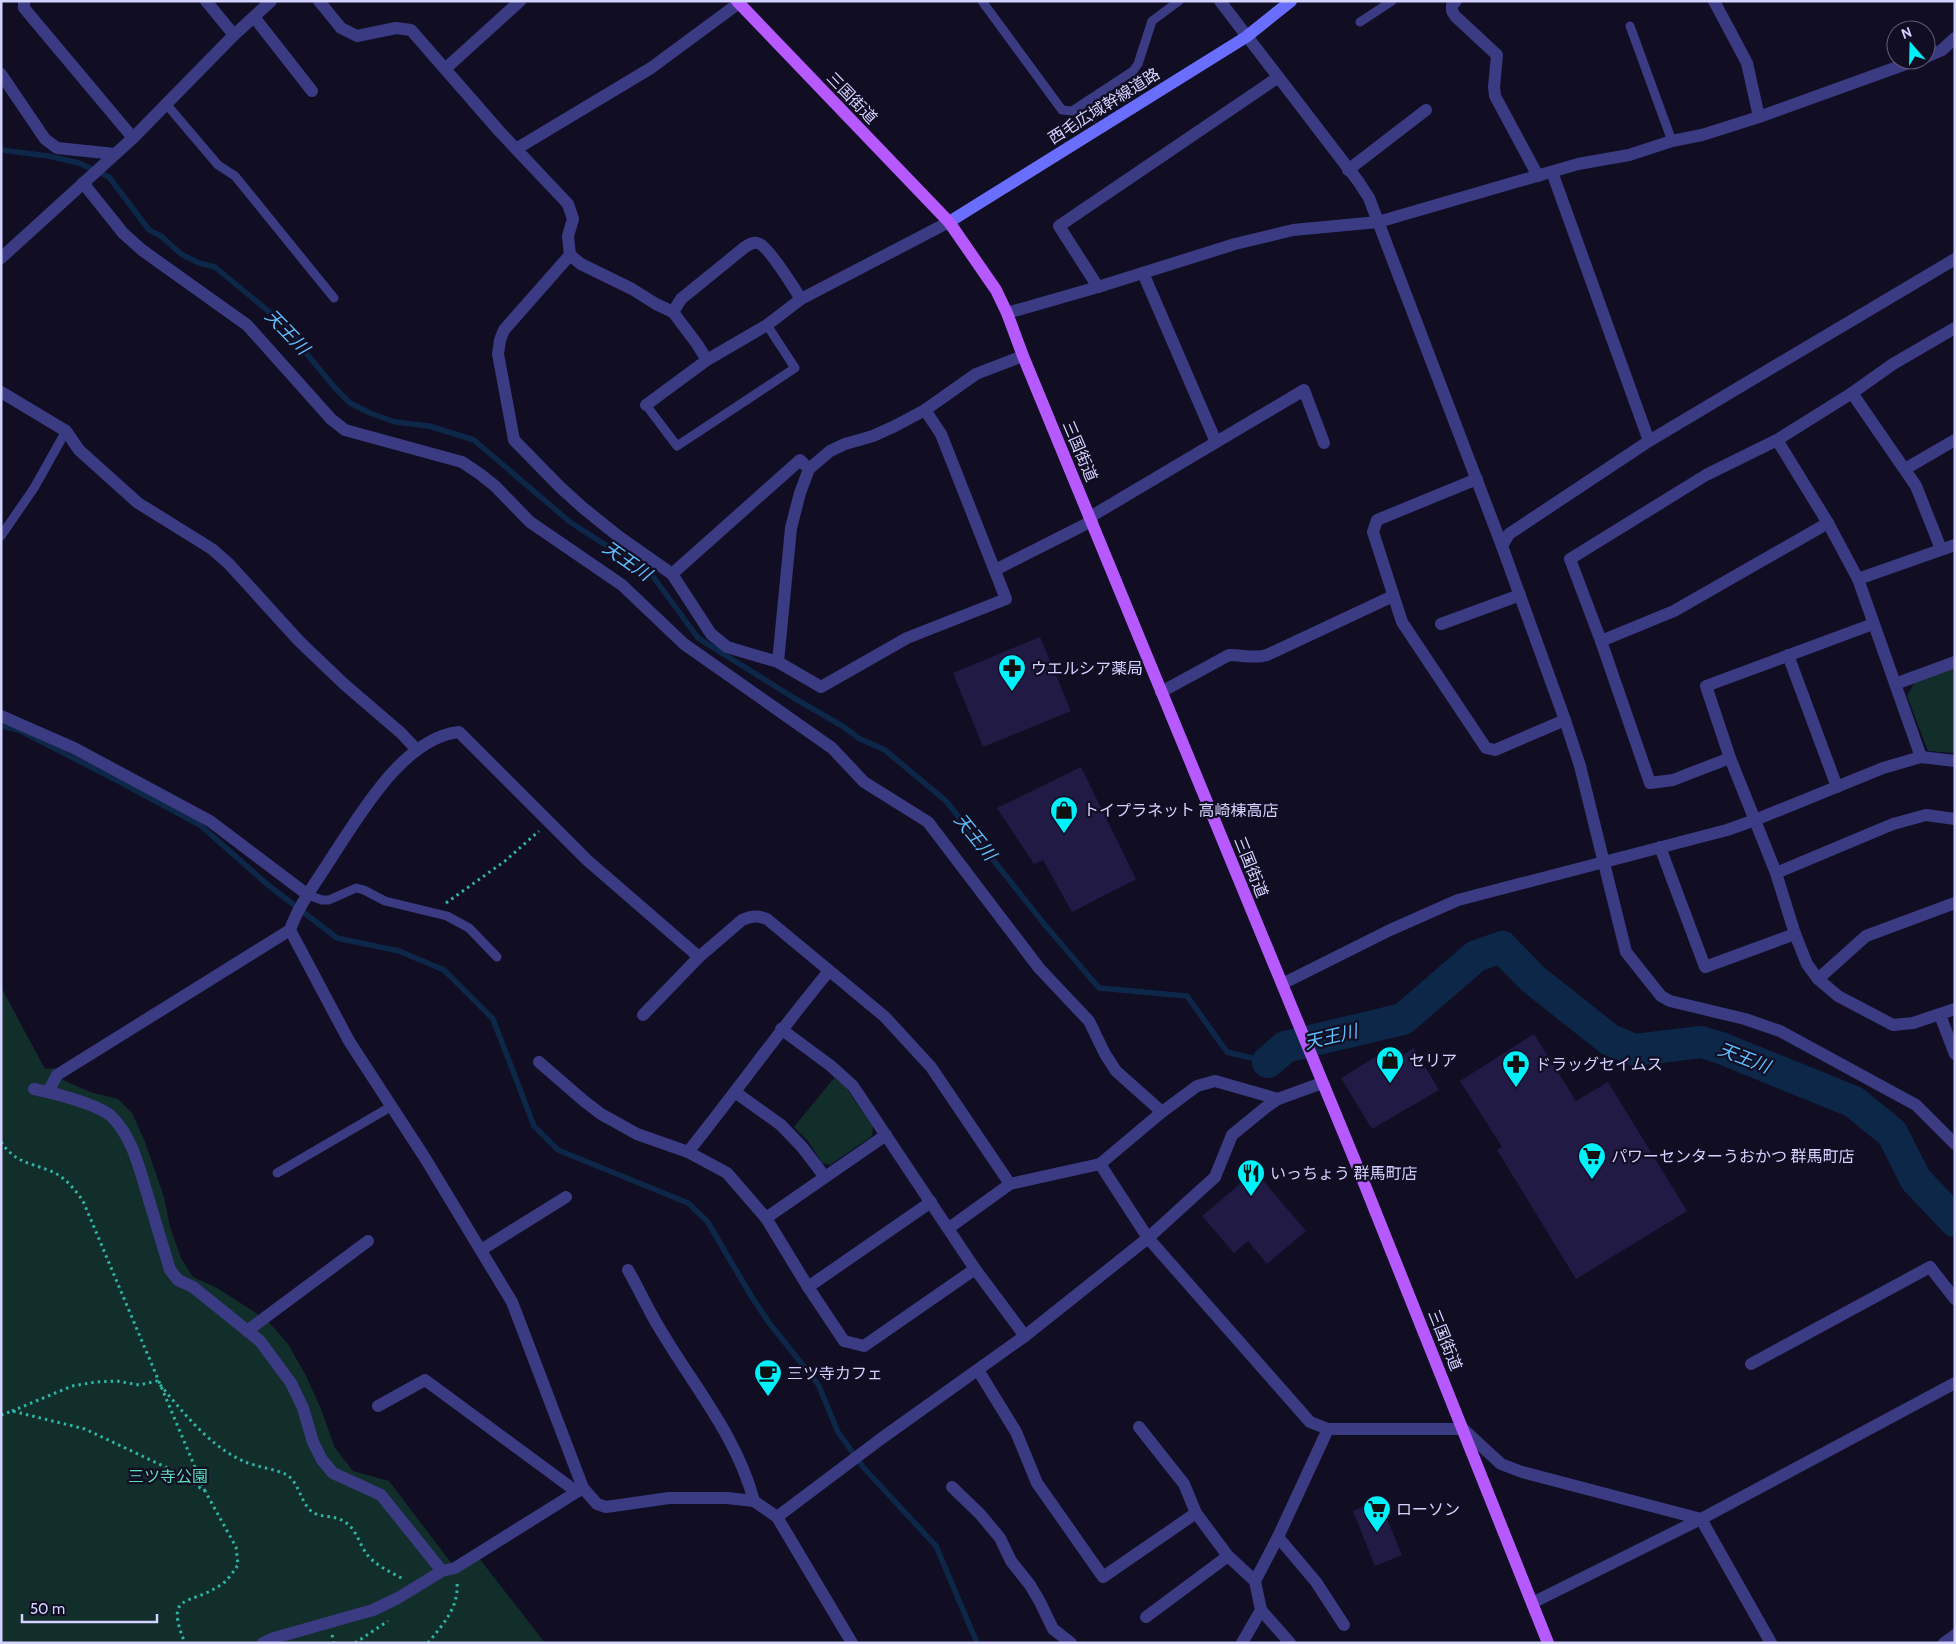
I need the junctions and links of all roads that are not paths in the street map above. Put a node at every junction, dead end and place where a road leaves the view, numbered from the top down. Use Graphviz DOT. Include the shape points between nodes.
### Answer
graph roads {
  1 [pos="24,1"];
  2 [pos="206,1"];
  3 [pos="271,1"];
  4 [pos="320,1"];
  5 [pos="520,1"];
  6 [pos="982,1"];
  7 [pos="1179,1"];
  8 [pos="1220,1"];
  9 [pos="1291,1"];
  10 [pos="1302,1"];
  11 [pos="1392,1"];
  12 [pos="1714,1"];
  13 [pos="738,2"];
  14 [pos="1455,2"];
  15 [pos="1275,15"];
  16 [pos="254,17"];
  17 [pos="1360,22"];
  18 [pos="1630,26"];
  19 [pos="234,35"];
  20 [pos="1246,37"];
  21 [pos="1955,38"];
  22 [pos="1936,53"];
  23 [pos="445,68"];
  24 [pos="1889,70"];
  25 [pos="1,74"];
  26 [pos="1277,78"];
  27 [pos="312,91"];
  28 [pos="167,105"];
  29 [pos="1426,110"];
  30 [pos="1759,117"];
  31 [pos="133,138"];
  32 [pos="1672,141"];
  33 [pos="516,149"];
  34 [pos="115,154"];
  35 [pos="1348,170"];
  36 [pos="1552,172"];
  37 [pos="1538,176"];
  38 [pos="83,183"];
  39 [pos="948,222"];
  40 [pos="1378,222"];
  41 [pos="570,255"];
  42 [pos="1,258"];
  43 [pos="1955,259"];
  44 [pos="1143,273"];
  45 [pos="1098,287"];
  46 [pos="334,298"];
  47 [pos="801,299"];
  48 [pos="672,312"];
  49 [pos="1007,312"];
  50 [pos="767,325"];
  51 [pos="1955,328"];
  52 [pos="1023,356"];
  53 [pos="707,360"];
  54 [pos="1,392"];
  55 [pos="1852,393"];
  56 [pos="646,405"];
  57 [pos="925,410"];
  58 [pos="66,431"];
  59 [pos="1777,440"];
  60 [pos="1955,440"];
  61 [pos="1649,441"];
  62 [pos="1216,442"];
  63 [pos="1324,443"];
  64 [pos="809,469"];
  65 [pos="1905,469"];
  66 [pos="1477,479"];
  67 [pos="1091,519"];
  68 [pos="1828,523"];
  69 [pos="1,536"];
  70 [pos="1955,544"];
  71 [pos="1502,546"];
  72 [pos="1941,549"];
  73 [pos="995,570"];
  74 [pos="672,574"];
  75 [pos="1858,579"];
  76 [pos="1392,596"];
  77 [pos="1520,596"];
  78 [pos="1441,624"];
  79 [pos="1873,624"];
  80 [pos="1601,641"];
  81 [pos="1788,655"];
  82 [pos="778,662"];
  83 [pos="1955,662"];
  84 [pos="1895,684"];
  85 [pos="1161,692"];
  86 [pos="1,716"];
  87 [pos="1565,720"];
  88 [pos="417,750"];
  89 [pos="1921,757"];
  90 [pos="1730,758"];
  91 [pos="1955,761"];
  92 [pos="1837,787"];
  93 [pos="1955,819"];
  94 [pos="1755,820"];
  95 [pos="1660,847"];
  96 [pos="1604,861"];
  97 [pos="1776,873"];
  98 [pos="308,895"];
  99 [pos="1955,903"];
  100 [pos="290,930"];
  101 [pos="1795,934"];
  102 [pos="497,957"];
  103 [pos="699,957"];
  104 [pos="829,971"];
  105 [pos="1818,979"];
  106 [pos="1282,984"];
  107 [pos="1955,1009"];
  108 [pos="643,1015"];
  109 [pos="1940,1015"];
  110 [pos="781,1028"];
  111 [pos="1955,1054"];
  112 [pos="539,1062"];
  113 [pos="1322,1083"];
  114 [pos="34,1090"];
  115 [pos="48,1092"];
  116 [pos="736,1092"];
  117 [pos="1278,1099"];
  118 [pos="392,1106"];
  119 [pos="1162,1112"];
  120 [pos="886,1135"];
  121 [pos="1955,1144"];
  122 [pos="688,1152"];
  123 [pos="1100,1164"];
  124 [pos="277,1173"];
  125 [pos="825,1178"];
  126 [pos="1010,1184"];
  127 [pos="566,1197"];
  128 [pos="930,1202"];
  129 [pos="766,1218"];
  130 [pos="949,1228"];
  131 [pos="1148,1238"];
  132 [pos="368,1241"];
  133 [pos="481,1250"];
  134 [pos="975,1269"];
  135 [pos="628,1270"];
  136 [pos="808,1287"];
  137 [pos="1955,1298"];
  138 [pos="247,1331"];
  139 [pos="1025,1336"];
  140 [pos="1751,1364"];
  141 [pos="978,1370"];
  142 [pos="1955,1384"];
  143 [pos="378,1406"];
  144 [pos="1139,1426"];
  145 [pos="1328,1429"];
  146 [pos="1463,1429"];
  147 [pos="952,1487"];
  148 [pos="580,1490"];
  149 [pos="754,1501"];
  150 [pos="1196,1513"];
  151 [pos="777,1517"];
  152 [pos="1701,1520"];
  153 [pos="1278,1537"];
  154 [pos="1228,1556"];
  155 [pos="448,1570"];
  156 [pos="1255,1581"];
  157 [pos="1532,1602"];
  158 [pos="1262,1610"];
  159 [pos="1146,1616"];
  160 [pos="1344,1625"];
  161 [pos="1955,1635"];
  162 [pos="264,1643"];
  163 [pos="852,1643"];
  164 [pos="1071,1643"];
  165 [pos="1242,1643"];
  166 [pos="1290,1643"];
  167 [pos="1548,1643"];
  168 [pos="1771,1643"];
  169 [pos="1944,1643"];
  1 -- 31 [label="street" via="24,8"];
  2 -- 19 [label="street"];
  3 -- 16 [label="street"];
  4 -- 23 [label="street" via="341,28 357,36 396,28 411,30"];
  5 -- 23 [label="street"];
  6 -- 7 [label="lane" via="1062,110 1072,111 1133,71 1152,21"];
  8 -- 20 [label="street"];
  9 -- 15 [label="street, 西毛広域幹線道路"];
  10 -- 15 [label="street, 西毛広域幹線道路"];
  11 -- 17 [label="lane"];
  12 -- 30 [label="street" via="1747,63"];
  13 -- 33 [label="street" via="651,68"];
  13 -- 39 [label="main road, 三国街道"];
  14 -- 37 [label="street" via="1452,11 1455,16 1496,55 1494,96"];
  15 -- 20 [label="street, 西毛広域幹線道路"];
  16 -- 19 [label="street"];
  16 -- 27 [label="street"];
  18 -- 32 [label="lane"];
  19 -- 28 [label="street"];
  20 -- 26 [label="street"];
  20 -- 39 [label="street, 西毛広域幹線道路"];
  21 -- 22 [label="street"];
  23 -- 33 [label="street"];
  24 -- 30 [label="street"];
  25 -- 34 [label="street" via="51,144 57,148"];
  26 -- 35 [label="street"];
  26 -- 45 [label="street" via="1060,226"];
  28 -- 31 [label="street"];
  28 -- 46 [label="lane" via="218,165 235,176"];
  29 -- 35 [label="street"];
  30 -- 32 [label="street"];
  31 -- 34 [label="street"];
  32 -- 36 [label="street" via="1629,155"];
  33 -- 41 [label="street" via="568,204 574,219 568,236"];
  34 -- 38 [label="street"];
  35 -- 40 [label="street" via="1369,198"];
  36 -- 37 [label="street"];
  36 -- 61 [label="street"];
  37 -- 40 [label="street"];
  38 -- 42 [label="street"];
  38 -- 119 [label="street" via="123,233 160,264 247,325 331,419 345,430 462,462 480,474 530,522 622,585 684,644 832,748 864,782 928,822 1040,968 1089,1021 1116,1072"];
  39 -- 47 [label="street"];
  39 -- 49 [label="main road, 三国街道" via="996,290"];
  40 -- 44 [label="street" via="1293,230 1235,244"];
  40 -- 66 [label="street"];
  41 -- 48 [label="street"];
  41 -- 74 [label="street" via="504,330 500,340 498,354 514,440 582,507"];
  43 -- 61 [label="street"];
  44 -- 45 [label="street"];
  44 -- 62 [label="street"];
  45 -- 49 [label="street"];
  47 -- 48 [label="street" via="768,251 752,242 680,299"];
  47 -- 50 [label="street"];
  48 -- 53 [label="street"];
  49 -- 52 [label="main road, 三国街道"];
  50 -- 53 [label="street"];
  50 -- 56 [label="lane" via="794,368 685,441 677,446"];
  51 -- 55 [label="street" via="1893,364"];
  52 -- 57 [label="street" via="976,374"];
  52 -- 67 [label="main road, 三国街道"];
  53 -- 56 [label="street"];
  54 -- 58 [label="street"];
  55 -- 59 [label="street"];
  55 -- 65 [label="street"];
  57 -- 64 [label="street" via="873,436 830,451"];
  57 -- 73 [label="street" via="940,434"];
  58 -- 69 [label="lane" via="34,488"];
  58 -- 88 [label="street" via="79,450 138,502 212,549 229,564 299,642"];
  59 -- 68 [label="street"];
  59 -- 80 [label="street" via="1706,474 1570,559"];
  60 -- 65 [label="street"];
  61 -- 71 [label="street" via="1509,534"];
  62 -- 63 [label="street" via="1304,390"];
  62 -- 67 [label="street"];
  64 -- 74 [label="street" via="800,460"];
  64 -- 82 [label="street" via="791,528"];
  65 -- 72 [label="street" via="1916,486"];
  66 -- 71 [label="street"];
  66 -- 76 [label="street" via="1377,520 1372,532"];
  67 -- 73 [label="street"];
  67 -- 85 [label="main road, 三国街道"];
  68 -- 75 [label="street"];
  68 -- 80 [label="street" via="1674,611"];
  70 -- 72 [label="street"];
  71 -- 77 [label="street"];
  72 -- 75 [label="street"];
  73 -- 82 [label="street" via="1006,599 907,638 821,687"];
  74 -- 82 [label="street" via="711,634 727,647"];
  75 -- 79 [label="street"];
  76 -- 85 [label="street" via="1267,656 1229,655"];
  76 -- 87 [label="street" via="1402,622 1486,748 1495,750"];
  77 -- 78 [label="street"];
  77 -- 87 [label="street"];
  79 -- 81 [label="street"];
  79 -- 84 [label="street"];
  80 -- 90 [label="street" via="1650,783 1673,780"];
  81 -- 90 [label="street" via="1706,686"];
  81 -- 92 [label="street"];
  83 -- 84 [label="street"];
  84 -- 89 [label="street"];
  85 -- 106 [label="main road, 三国街道"];
  86 -- 98 [label="street" via="74,748 210,821"];
  87 -- 96 [label="street"];
  88 -- 98 [label="street" via="369,800"];
  88 -- 103 [label="street" via="459,732 587,860"];
  89 -- 91 [label="street"];
  89 -- 92 [label="street"];
  90 -- 94 [label="street"];
  92 -- 94 [label="street"];
  93 -- 97 [label="street" via="1926,815 1893,824"];
  94 -- 95 [label="street"];
  94 -- 97 [label="street"];
  95 -- 96 [label="street"];
  95 -- 101 [label="street" via="1705,967"];
  96 -- 106 [label="street" via="1458,900"];
  96 -- 121 [label="street" via="1626,952 1661,996 1780,1031 1916,1105"];
  97 -- 101 [label="street"];
  98 -- 100 [label="street"];
  98 -- 102 [label="lane" via="330,900 356,888 385,901 447,916 469,928"];
  99 -- 105 [label="street" via="1866,936"];
  100 -- 115 [label="street" via="57,1075"];
  100 -- 118 [label="street" via="349,1040"];
  101 -- 105 [label="street"];
  103 -- 104 [label="street" via="742,920 759,916 774,924"];
  103 -- 108 [label="street"];
  104 -- 110 [label="street"];
  104 -- 126 [label="street" via="884,1016 917,1050"];
  105 -- 109 [label="street" via="1838,996 1893,1025"];
  106 -- 113 [label="main road, 三国街道"];
  107 -- 109 [label="street"];
  109 -- 111 [label="street"];
  110 -- 116 [label="street"];
  110 -- 120 [label="street" via="852,1086"];
  112 -- 122 [label="street" via="602,1114 637,1134"];
  113 -- 117 [label="street"];
  113 -- 146 [label="main road, 三国街道"];
  114 -- 115 [label="street"];
  115 -- 138 [label="street" via="102,1110 111,1117 129,1141 137,1160 170,1270 178,1280 193,1287"];
  116 -- 122 [label="street"];
  116 -- 125 [label="street" via="787,1131"];
  117 -- 119 [label="street" via="1215,1081 1197,1086"];
  117 -- 131 [label="street" via="1232,1135 1215,1177"];
  118 -- 124 [label="lane"];
  118 -- 133 [label="street"];
  119 -- 123 [label="street"];
  120 -- 125 [label="street"];
  120 -- 128 [label="street"];
  122 -- 129 [label="street" via="727,1173"];
  123 -- 126 [label="street"];
  123 -- 131 [label="street"];
  125 -- 129 [label="street"];
  126 -- 130 [label="street"];
  127 -- 133 [label="street"];
  128 -- 130 [label="street"];
  128 -- 136 [label="street"];
  129 -- 136 [label="street"];
  130 -- 134 [label="street"];
  131 -- 139 [label="street"];
  131 -- 145 [label="street" via="1310,1422"];
  132 -- 138 [label="street"];
  133 -- 148 [label="street" via="512,1302"];
  134 -- 136 [label="street" via="864,1346 844,1341"];
  134 -- 139 [label="street"];
  135 -- 149 [label="street" via="662,1333 727,1433"];
  137 -- 140 [label="street" via="1930,1267"];
  138 -- 155 [label="street" via="260,1341 291,1383 322,1460 333,1473 381,1496"];
  139 -- 141 [label="street"];
  141 -- 150 [label="street" via="1016,1432 1037,1483 1103,1577"];
  141 -- 151 [label="street"];
  142 -- 152 [label="street"];
  143 -- 148 [label="street" via="425,1380"];
  144 -- 150 [label="street" via="1184,1484"];
  145 -- 146 [label="street"];
  145 -- 153 [label="street"];
  146 -- 152 [label="street" via="1501,1464"];
  146 -- 157 [label="main road, 三国街道"];
  147 -- 164 [label="street" via="1000,1538 1053,1629"];
  148 -- 149 [label="street" via="606,1507 669,1498"];
  148 -- 155 [label="street"];
  149 -- 151 [label="street"];
  150 -- 154 [label="street"];
  151 -- 163 [label="street"];
  152 -- 157 [label="street"];
  152 -- 168 [label="street"];
  153 -- 156 [label="street"];
  153 -- 160 [label="street" via="1316,1582"];
  154 -- 156 [label="street"];
  154 -- 159 [label="street"];
  155 -- 162 [label="street" via="373,1610"];
  156 -- 158 [label="street"];
  157 -- 167 [label="main road, 三国街道"];
  158 -- 165 [label="street"];
  158 -- 166 [label="street"];
  161 -- 169 [label="street"];
}
